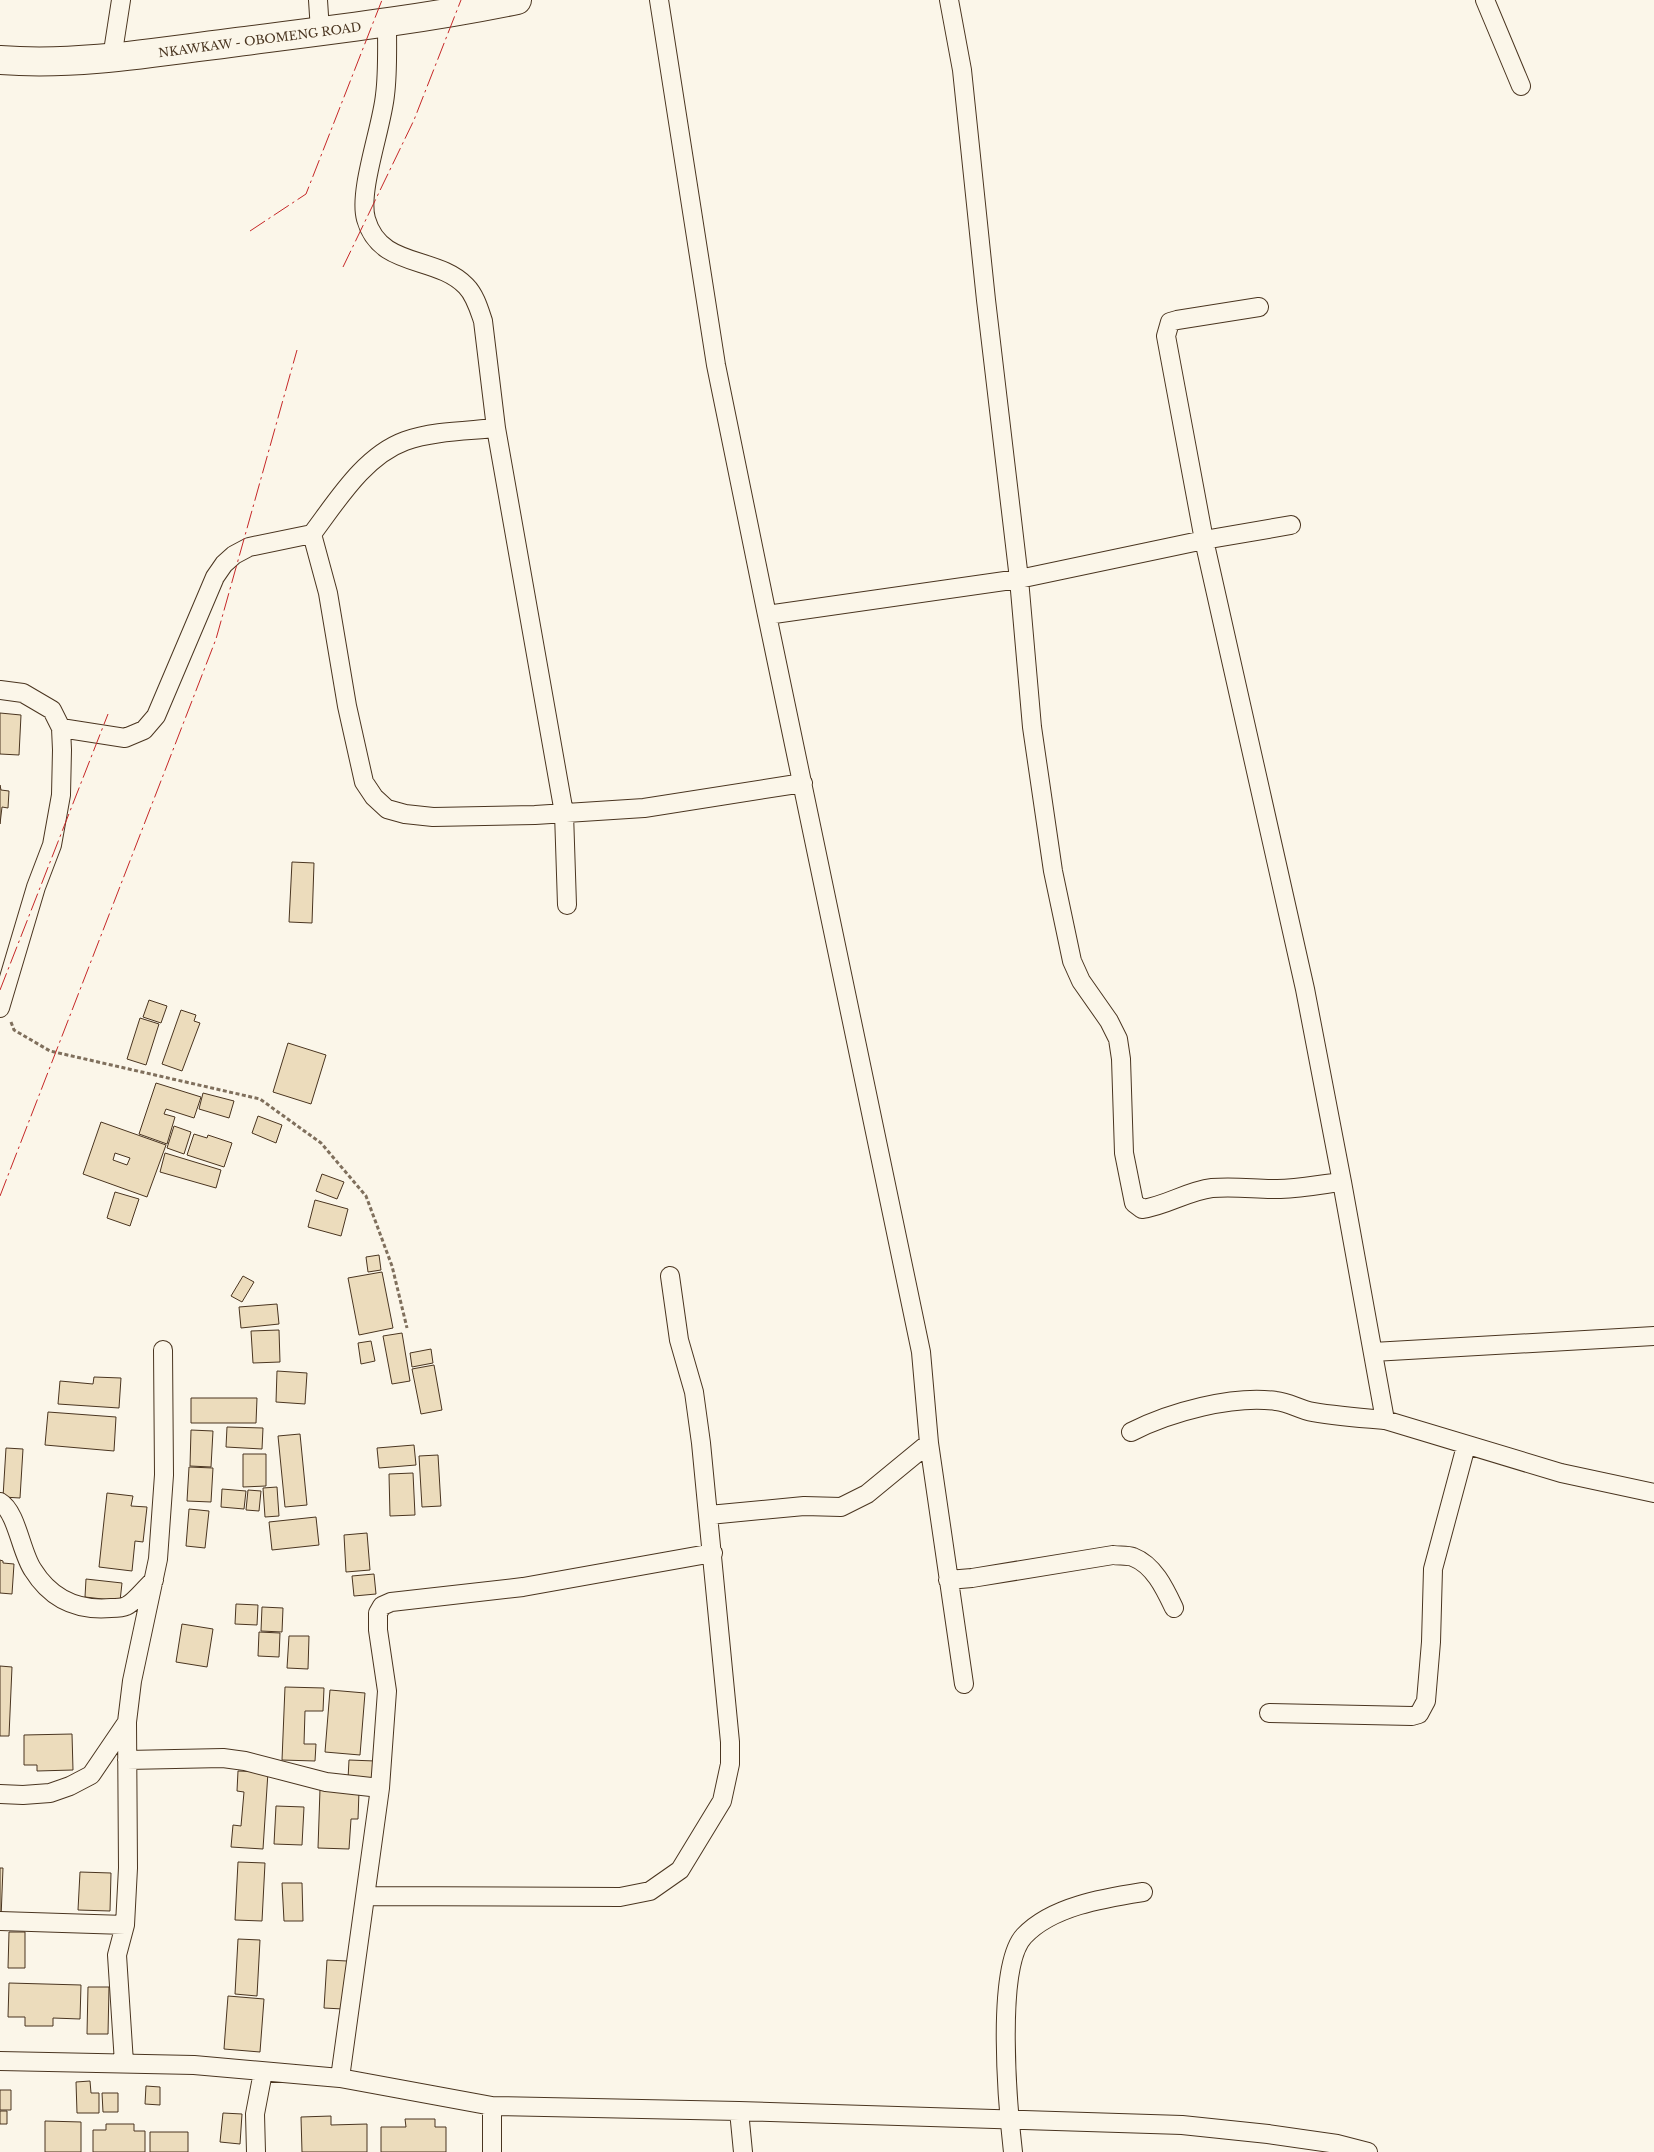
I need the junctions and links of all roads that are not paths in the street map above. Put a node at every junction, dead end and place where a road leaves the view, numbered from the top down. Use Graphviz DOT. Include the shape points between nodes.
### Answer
graph roads {
  1 [pos="121,0"];
  2 [pos="318,0"];
  3 [pos="514,0"];
  4 [pos="659,0"];
  5 [pos="949,0"];
  6 [pos="1485,0"];
  7 [pos="387,23"];
  8 [pos="320,31"];
  9 [pos="112,58"];
  10 [pos="0,60"];
  11 [pos="1520,86"];
  12 [pos="1258,307"];
  13 [pos="496,428"];
  14 [pos="1291,525"];
  15 [pos="312,534"];
  16 [pos="1204,540"];
  17 [pos="1019,579"];
  18 [pos="767,615"];
  19 [pos="0,690"];
  20 [pos="61,728"];
  21 [pos="803,783"];
  22 [pos="564,813"];
  23 [pos="567,905"];
  24 [pos="1,1004"];
  25 [pos="1342,1182"];
  26 [pos="670,1276"];
  27 [pos="1654,1336"];
  28 [pos="163,1350"];
  29 [pos="1373,1352"];
  30 [pos="1385,1420"];
  31 [pos="1131,1432"];
  32 [pos="929,1443"];
  33 [pos="1466,1446"];
  34 [pos="1654,1493"];
  35 [pos="0,1502"];
  36 [pos="709,1515"];
  37 [pos="713,1553"];
  38 [pos="154,1580"];
  39 [pos="948,1580"];
  40 [pos="1174,1608"];
  41 [pos="964,1684"];
  42 [pos="1269,1713"];
  43 [pos="127,1722"];
  44 [pos="128,1760"];
  45 [pos="380,1788"];
  46 [pos="0,1794"];
  47 [pos="1143,1892"];
  48 [pos="365,1896"];
  49 [pos="0,1920"];
  50 [pos="125,1924"];
  51 [pos="0,2061"];
  52 [pos="124,2063"];
  53 [pos="263,2072"];
  54 [pos="340,2078"];
  55 [pos="492,2106"];
  56 [pos="739,2111"];
  57 [pos="1009,2120"];
  58 [pos="256,2152"];
  59 [pos="492,2152"];
  60 [pos="743,2152"];
  61 [pos="1013,2152"];
  62 [pos="1368,2152"];
  1 -- 9 [label="street"];
  2 -- 8 [label="street"];
  3 -- 7 [label="main road, NKAWKAW - OBOMENG ROAD"];
  4 -- 18 [label="street" via="716,365"];
  5 -- 17 [label="street" via="962,70"];
  6 -- 11 [label="street"];
  7 -- 8 [label="main road, NKAWKAW - OBOMENG ROAD"];
  7 -- 13 [label="street" via="386,95 365,192 365,217 371,235 382,247 449,273 467,287 478,305 482,321"];
  8 -- 9 [label="main road, NKAWKAW - OBOMENG ROAD"];
  9 -- 10 [label="main road, NKAWKAW - OBOMENG ROAD" via="30,63"];
  12 -- 16 [label="street" via="1170,322 1166,336"];
  13 -- 15 [label="street" via="431,435 405,441 387,450 351,482"];
  13 -- 22 [label="street"];
  14 -- 16 [label="street"];
  15 -- 20 [label="street" via="249,547 224,564 215,577 156,716 144,730 126,738"];
  15 -- 22 [label="street" via="328,593 364,782 374,797 387,809 433,817"];
  16 -- 17 [label="street"];
  16 -- 25 [label="street" via="1303,979"];
  17 -- 18 [label="street"];
  17 -- 25 [label="street" via="1032,727 1054,870 1072,961 1118,1039 1124,1153 1134,1203 1142,1209 1152,1208 1210,1188 1277,1189"];
  18 -- 21 [label="street"];
  19 -- 20 [label="street" via="23,693 52,710"];
  20 -- 24 [label="street" via="61,795 52,845"];
  21 -- 22 [label="street" via="644,808"];
  21 -- 32 [label="street" via="921,1352"];
  22 -- 23 [label="street"];
  25 -- 29 [label="street"];
  26 -- 36 [label="street" via="679,1340 694,1392"];
  27 -- 29 [label="street"];
  28 -- 38 [label="street" via="164,1475"];
  29 -- 30 [label="street"];
  30 -- 31 [label="street" via="1311,1412 1279,1401 1259,1399 1177,1413"];
  30 -- 33 [label="street"];
  32 -- 36 [label="street" via="867,1494 841,1507 804,1506"];
  32 -- 39 [label="street"];
  33 -- 34 [label="street" via="1561,1474"];
  33 -- 42 [label="street" via="1433,1569 1427,1691 1419,1714"];
  35 -- 38 [label="street" via="13,1518 32,1570 62,1600 81,1608 126,1606"];
  36 -- 37 [label="street"];
  37 -- 45 [label="street" via="523,1587 391,1602 382,1606 378,1613 378,1630 387,1691"];
  37 -- 48 [label="street" via="730,1764 722,1801 680,1870 650,1891 620,1897"];
  38 -- 43 [label="street" via="132,1681"];
  39 -- 40 [label="street" via="1113,1555 1132,1557 1146,1565 1162,1582"];
  39 -- 41 [label="street"];
  43 -- 44 [label="street"];
  43 -- 46 [label="street" via="91,1775 50,1792"];
  44 -- 45 [label="street" via="223,1758 326,1782"];
  44 -- 50 [label="street"];
  45 -- 48 [label="street"];
  47 -- 57 [label="street" via="1104,1898 1067,1910 1037,1925 1023,1936 1014,1950 1006,2024"];
  48 -- 54 [label="street"];
  49 -- 50 [label="street"];
  50 -- 52 [label="street" via="117,1955"];
  51 -- 52 [label="street"];
  52 -- 53 [label="street" via="194,2065"];
  53 -- 54 [label="street"];
  53 -- 58 [label="street" via="255,2114"];
  54 -- 55 [label="street"];
  55 -- 56 [label="street"];
  55 -- 59 [label="street"];
  56 -- 57 [label="street"];
  56 -- 60 [label="street"];
  57 -- 61 [label="street"];
  57 -- 62 [label="street" via="1182,2125 1337,2144"];
}
